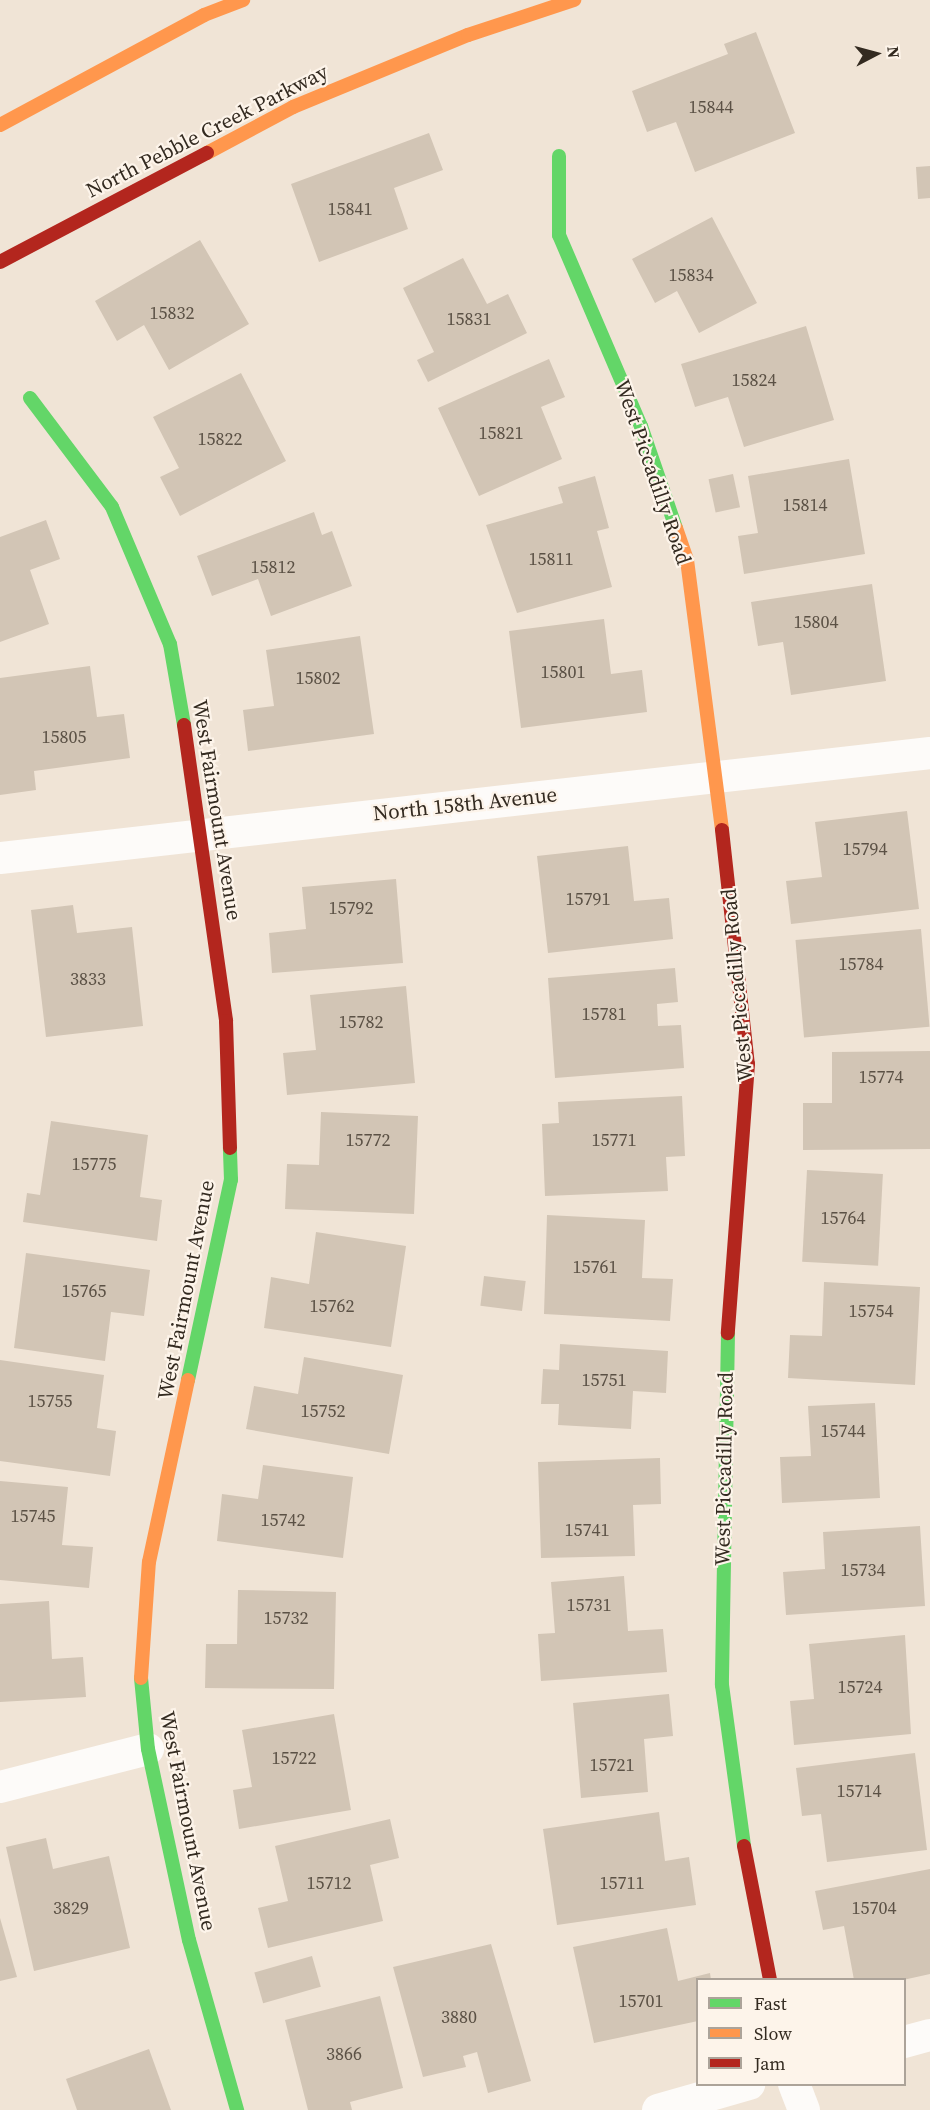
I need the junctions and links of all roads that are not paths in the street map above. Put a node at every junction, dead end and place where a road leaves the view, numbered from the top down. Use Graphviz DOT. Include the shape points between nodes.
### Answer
graph roads {
  1 [pos="243,0"];
  2 [pos="574,0"];
  3 [pos="0,125"];
  4 [pos="559,156"];
  5 [pos="0,262"];
  6 [pos="30,398"];
  7 [pos="930,753"];
  8 [pos="716,776"];
  9 [pos="202,833"];
  10 [pos="0,858"];
  11 [pos="148,1749"];
  12 [pos="0,1787"];
  13 [pos="770,1978"];
  14 [pos="930,2035"];
  15 [pos="906,2041"];
  16 [pos="745,2086"];
  17 [pos="794,2086"];
  18 [pos="237,2110"];
  19 [pos="658,2110"];
  20 [pos="804,2110"];
  1 -- 3 [label="street" via="204,15"];
  2 -- 5 [label="street, North Pebble Creek Parkway" via="468,35 293,106"];
  4 -- 8 [label="street, West Piccadilly Road" via="559,235 641,426 687,560"];
  6 -- 9 [label="street, West Fairmount Avenue" via="112,507 170,644"];
  7 -- 8 [label="street, North 158th Avenue"];
  8 -- 9 [label="street, North 158th Avenue"];
  8 -- 13 [label="street, West Piccadilly Road" via="748,1064 725,1371 722,1685 749,1882"];
  9 -- 10 [label="street, North 158th Avenue"];
  9 -- 11 [label="street, West Fairmount Avenue" via="226,1021 231,1180 149,1562 140,1662"];
  11 -- 12 [label="street"];
  11 -- 18 [label="street, West Fairmount Avenue" via="189,1940"];
  14 -- 15 [label="street"];
  16 -- 19 [label="street"];
  17 -- 20 [label="street"];
}
